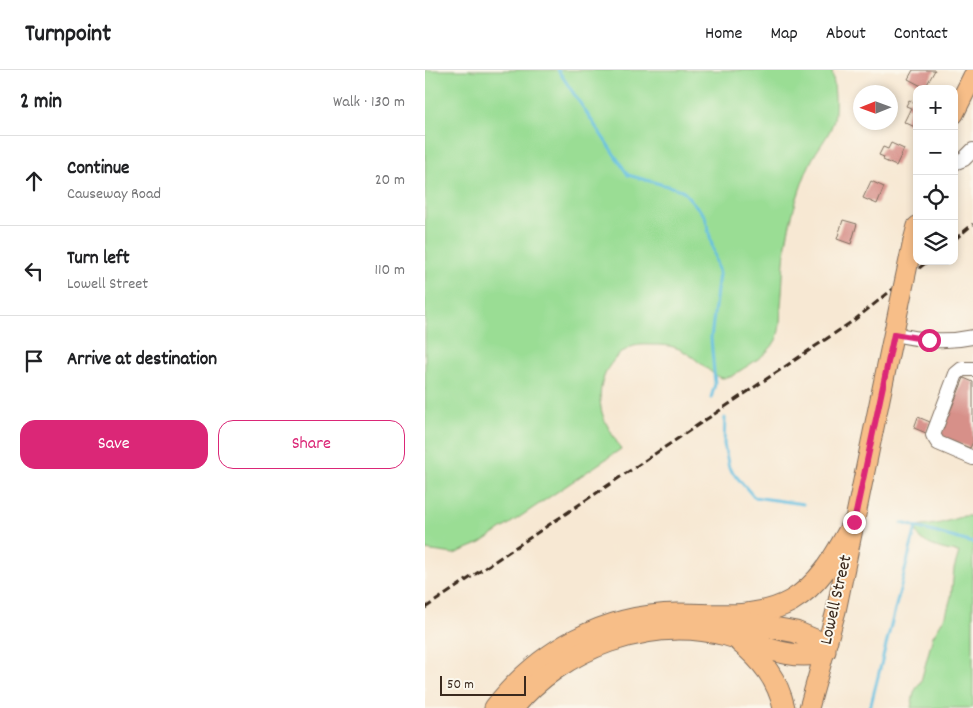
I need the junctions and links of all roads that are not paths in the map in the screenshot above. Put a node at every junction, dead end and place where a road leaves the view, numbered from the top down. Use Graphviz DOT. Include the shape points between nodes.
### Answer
graph roads {
  1 [pos="973,76"];
  2 [pos="958,106"];
  3 [pos="973,150"];
  4 [pos="958,161"];
  5 [pos="913,242"];
  6 [pos="894,334"];
  7 [pos="973,337"];
  8 [pos="973,369"];
  9 [pos="973,458"];
  10 [pos="854,522"];
  11 [pos="703,614"];
  12 [pos="729,636"];
  13 [pos="825,652"];
  14 [pos="495,708"];
  15 [pos="513,708"];
  16 [pos="784,708"];
  17 [pos="809,708"];
  1 -- 2 [label="main road"];
  3 -- 4 [label="street"];
  5 -- 6 [label="main road, Lowell Street, bridge"];
  6 -- 7 [label="street" via="947,342"];
  6 -- 10 [label="main road, Lowell Street"];
  8 -- 9 [label="street" via="962,369 956,374 933,435 938,443"];
  10 -- 11 [label="highway" via="824,572 790,601 753,613"];
  10 -- 13 [label="main road, Lowell Street"];
  11 -- 13 [label="highway" via="796,632 815,640"];
  11 -- 14 [label="highway" via="640,618 583,636 520,678"];
  12 -- 13 [label="highway" via="796,655 811,656"];
  12 -- 15 [label="highway" via="667,630 611,641 565,662 544,677"];
  12 -- 16 [label="highway" via="752,652 765,667 776,683"];
  13 -- 17 [label="main road, Lowell Street"];
}
